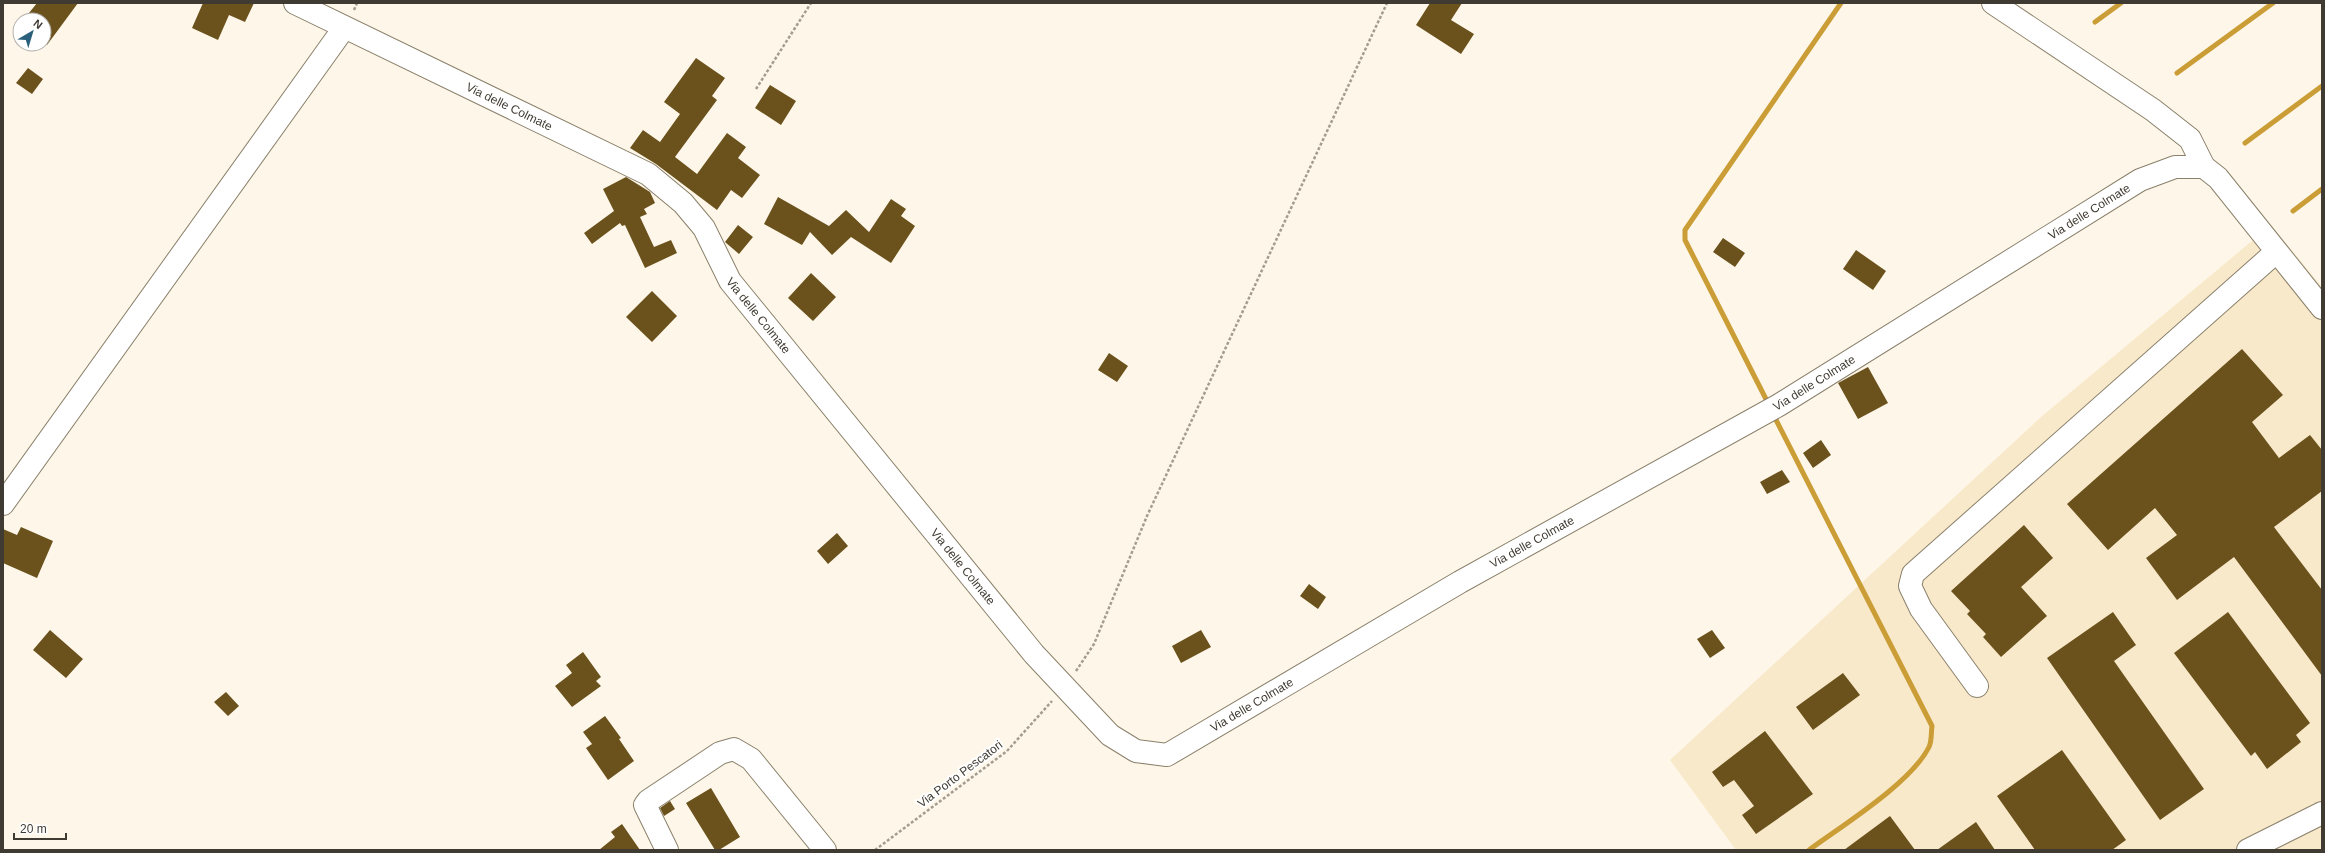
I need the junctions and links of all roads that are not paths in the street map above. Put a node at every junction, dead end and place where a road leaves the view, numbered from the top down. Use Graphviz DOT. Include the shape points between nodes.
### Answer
graph roads {
  1 [pos="295,3"];
  2 [pos="1993,3"];
  3 [pos="344,28"];
  4 [pos="2204,167"];
  5 [pos="2276,252"];
  6 [pos="2322,308"];
  7 [pos="3,504"];
  8 [pos="1977,686"];
  9 [pos="2322,813"];
  10 [pos="667,850"];
  11 [pos="825,850"];
  12 [pos="2248,850"];
  1 -- 3 [label="street, Via delle Colmate"];
  2 -- 4 [label="street" via="2159,115 2190,139"];
  3 -- 4 [label="street, Via delle Colmate" via="648,174 683,203 704,228 730,281 1034,654 1110,735 1136,751 1167,755 1460,582 1771,408 2140,180 2175,167"];
  3 -- 7 [label="street"];
  4 -- 5 [label="street" via="2218,178"];
  5 -- 6 [label="street"];
  5 -- 8 [label="street" via="1913,574 1910,586 1922,609"];
  9 -- 12 [label="street"];
  10 -- 11 [label="street" via="645,805 720,754 734,749 751,759"];
}
